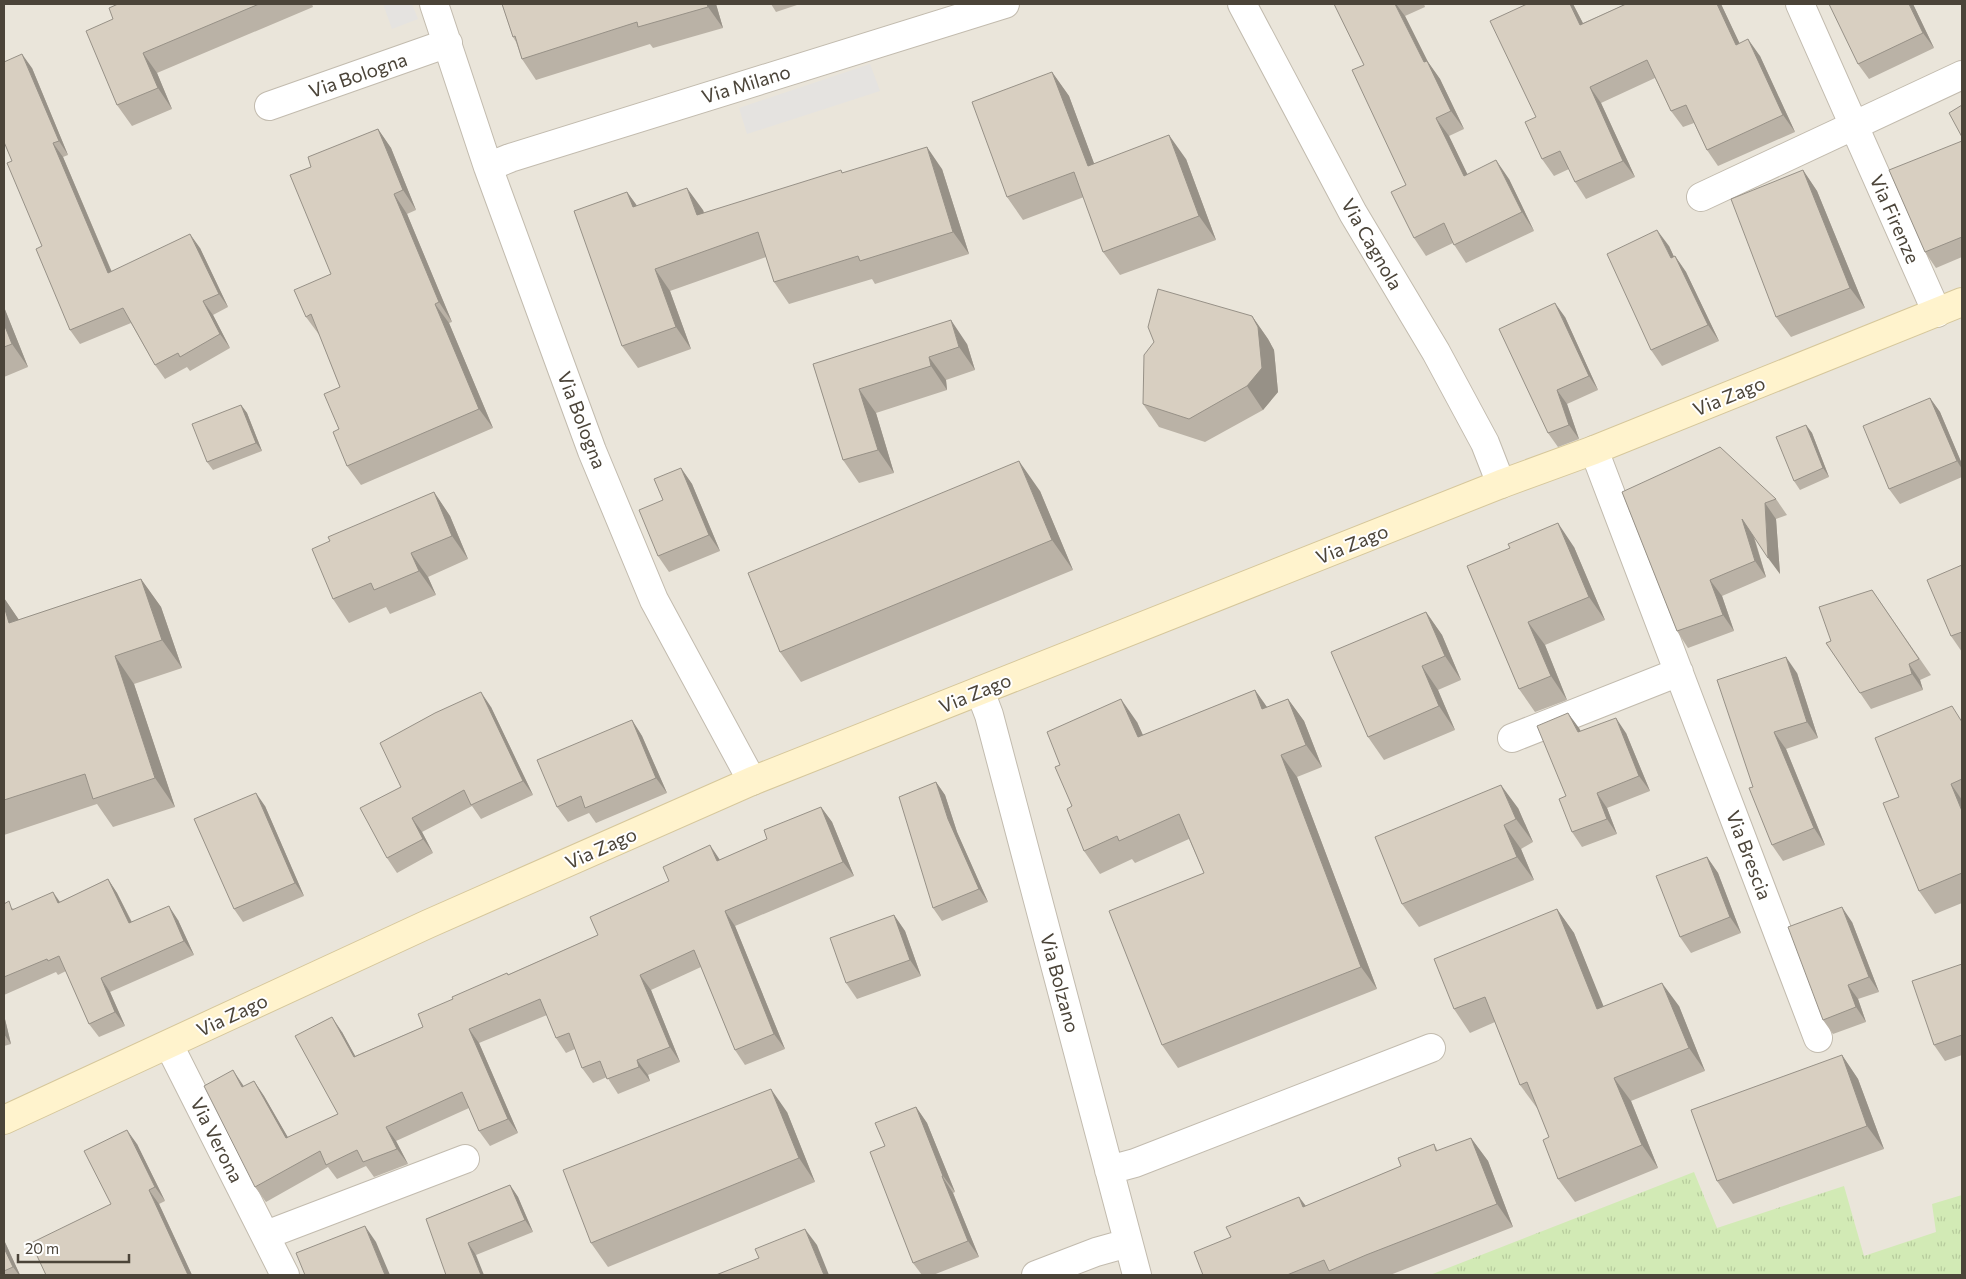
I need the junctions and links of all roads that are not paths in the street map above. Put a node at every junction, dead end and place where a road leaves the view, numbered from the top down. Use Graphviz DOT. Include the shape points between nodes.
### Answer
graph roads {
  1 [pos="434,4"];
  2 [pos="1005,4"];
  3 [pos="1242,4"];
  4 [pos="1800,4"];
  5 [pos="448,43"];
  6 [pos="1962,75"];
  7 [pos="269,106"];
  8 [pos="1854,124"];
  9 [pos="488,167"];
  10 [pos="1701,197"];
  11 [pos="1962,302"];
  12 [pos="1937,313"];
  13 [pos="1594,450"];
  14 [pos="1501,484"];
  15 [pos="1679,672"];
  16 [pos="980,691"];
  17 [pos="1512,738"];
  18 [pos="752,781"];
  19 [pos="1818,1038"];
  20 [pos="169,1045"];
  21 [pos="1432,1048"];
  22 [pos="4,1120"];
  23 [pos="465,1159"];
  24 [pos="1109,1170"];
  25 [pos="266,1235"];
  26 [pos="1128,1243"];
  27 [pos="285,1275"];
  28 [pos="1036,1275"];
  29 [pos="1137,1275"];
  1 -- 5 [label="street, Via Bologna"];
  2 -- 9 [label="street, Via Milano"];
  3 -- 14 [label="street, Via Cagnola" via="1353,214 1436,352 1485,443"];
  4 -- 8 [label="street, Via Firenze"];
  5 -- 7 [label="street, Via Bologna"];
  5 -- 9 [label="street, Via Bologna"];
  6 -- 8 [label="street"];
  8 -- 10 [label="street"];
  8 -- 12 [label="street, Via Firenze"];
  9 -- 18 [label="street, Via Bologna" via="592,450 654,600"];
  11 -- 12 [label="street, Via Zago"];
  12 -- 13 [label="street, Via Zago"];
  13 -- 14 [label="street, Via Zago"];
  13 -- 15 [label="street, Via Brescia"];
  14 -- 16 [label="street, Via Zago"];
  15 -- 17 [label="street"];
  15 -- 19 [label="street, Via Brescia"];
  16 -- 18 [label="street, Via Zago"];
  16 -- 24 [label="street, Via Bolzano"];
  18 -- 20 [label="street, Via Zago" via="428,924"];
  20 -- 22 [label="street, Via Zago"];
  20 -- 25 [label="street, Via Verona"];
  21 -- 24 [label="street"];
  23 -- 25 [label="street"];
  24 -- 26 [label="street, Via Bolzano"];
  25 -- 27 [label="street, Via Verona"];
  26 -- 28 [label="street"];
  26 -- 29 [label="street, Via Bolzano"];
}
